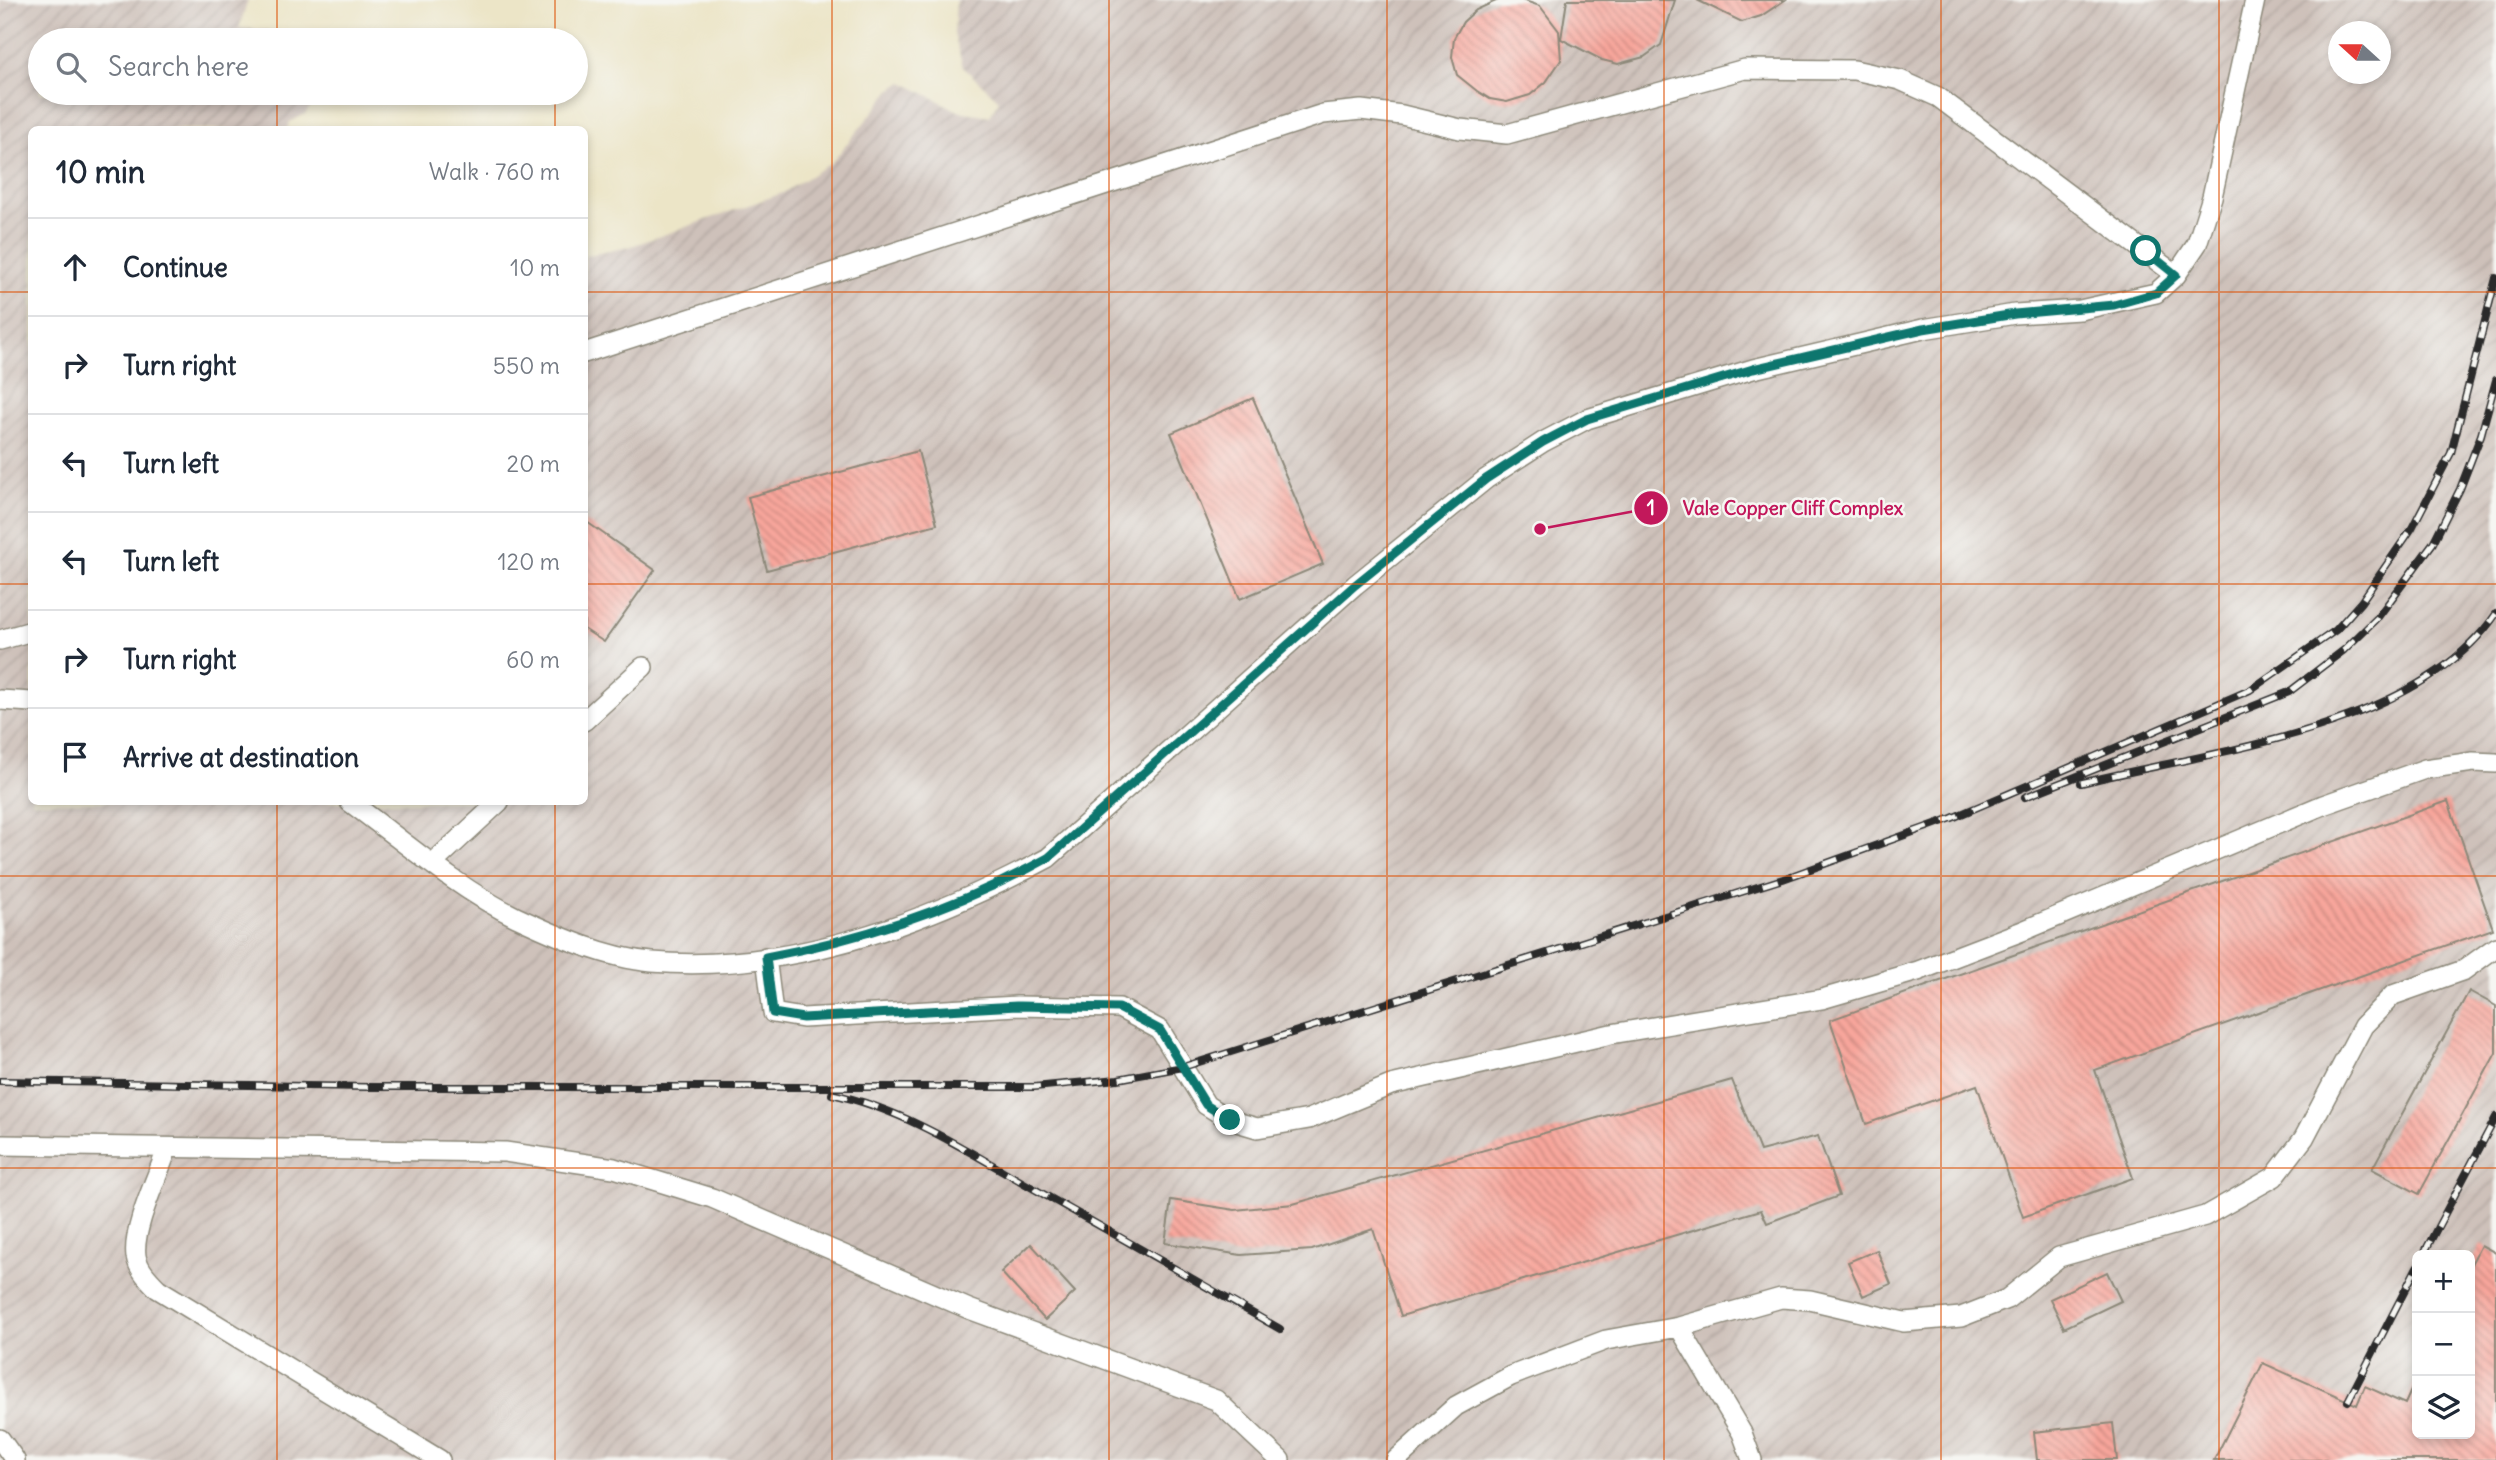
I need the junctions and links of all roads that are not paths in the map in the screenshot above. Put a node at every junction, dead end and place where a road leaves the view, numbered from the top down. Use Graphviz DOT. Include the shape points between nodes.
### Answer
graph roads {
  1 [pos="2255,0"];
  2 [pos="2176,275"];
  3 [pos="588,352"];
  4 [pos="28,632"];
  5 [pos="0,640"];
  6 [pos="643,667"];
  7 [pos="0,700"];
  8 [pos="28,702"];
  9 [pos="588,717"];
  10 [pos="2496,763"];
  11 [pos="354,805"];
  12 [pos="496,805"];
  13 [pos="432,863"];
  14 [pos="2496,947"];
  15 [pos="766,957"];
  16 [pos="0,1145"];
  17 [pos="167,1149"];
  18 [pos="1679,1327"];
  19 [pos="0,1439"];
  20 [pos="15,1460"];
  21 [pos="440,1460"];
  22 [pos="1280,1460"];
  23 [pos="1396,1460"];
  24 [pos="1752,1460"];
  1 -- 2 [label="street" via="2212,197 2197,244"];
  2 -- 3 [label="street" via="1938,97 1899,80 1854,70 1745,69 1507,134 1460,130 1374,112 1323,114"];
  2 -- 15 [label="street" via="2156,293 2114,305 1923,329 1753,369 1587,419 1486,479 1355,585 1048,858 991,889 922,916 834,944"];
  4 -- 5 [label="street"];
  6 -- 9 [label="street"];
  7 -- 8 [label="street"];
  10 -- 15 [label="street" via="2425,769 2323,804 1918,971 1822,999 1611,1034 1391,1085 1309,1119 1258,1128 1230,1120 1206,1105 1160,1030 1119,1008 1017,1006 803,1018 773,1013"];
  11 -- 13 [label="street"];
  12 -- 13 [label="street"];
  13 -- 15 [label="street" via="514,916 589,947 650,962 735,963"];
  14 -- 18 [label="street" via="2463,970 2393,995 2363,1026 2304,1138 2274,1177 2205,1216 2059,1257 2007,1299 1961,1317 1904,1321 1781,1298"];
  16 -- 17 [label="street"];
  17 -- 21 [label="street" via="137,1237 139,1265 150,1280"];
  17 -- 22 [label="street" via="505,1153 614,1168 712,1198 969,1310 1216,1400"];
  18 -- 23 [label="street" via="1606,1340 1511,1376 1456,1406"];
  18 -- 24 [label="street" via="1742,1433"];
  19 -- 20 [label="street"];
}
